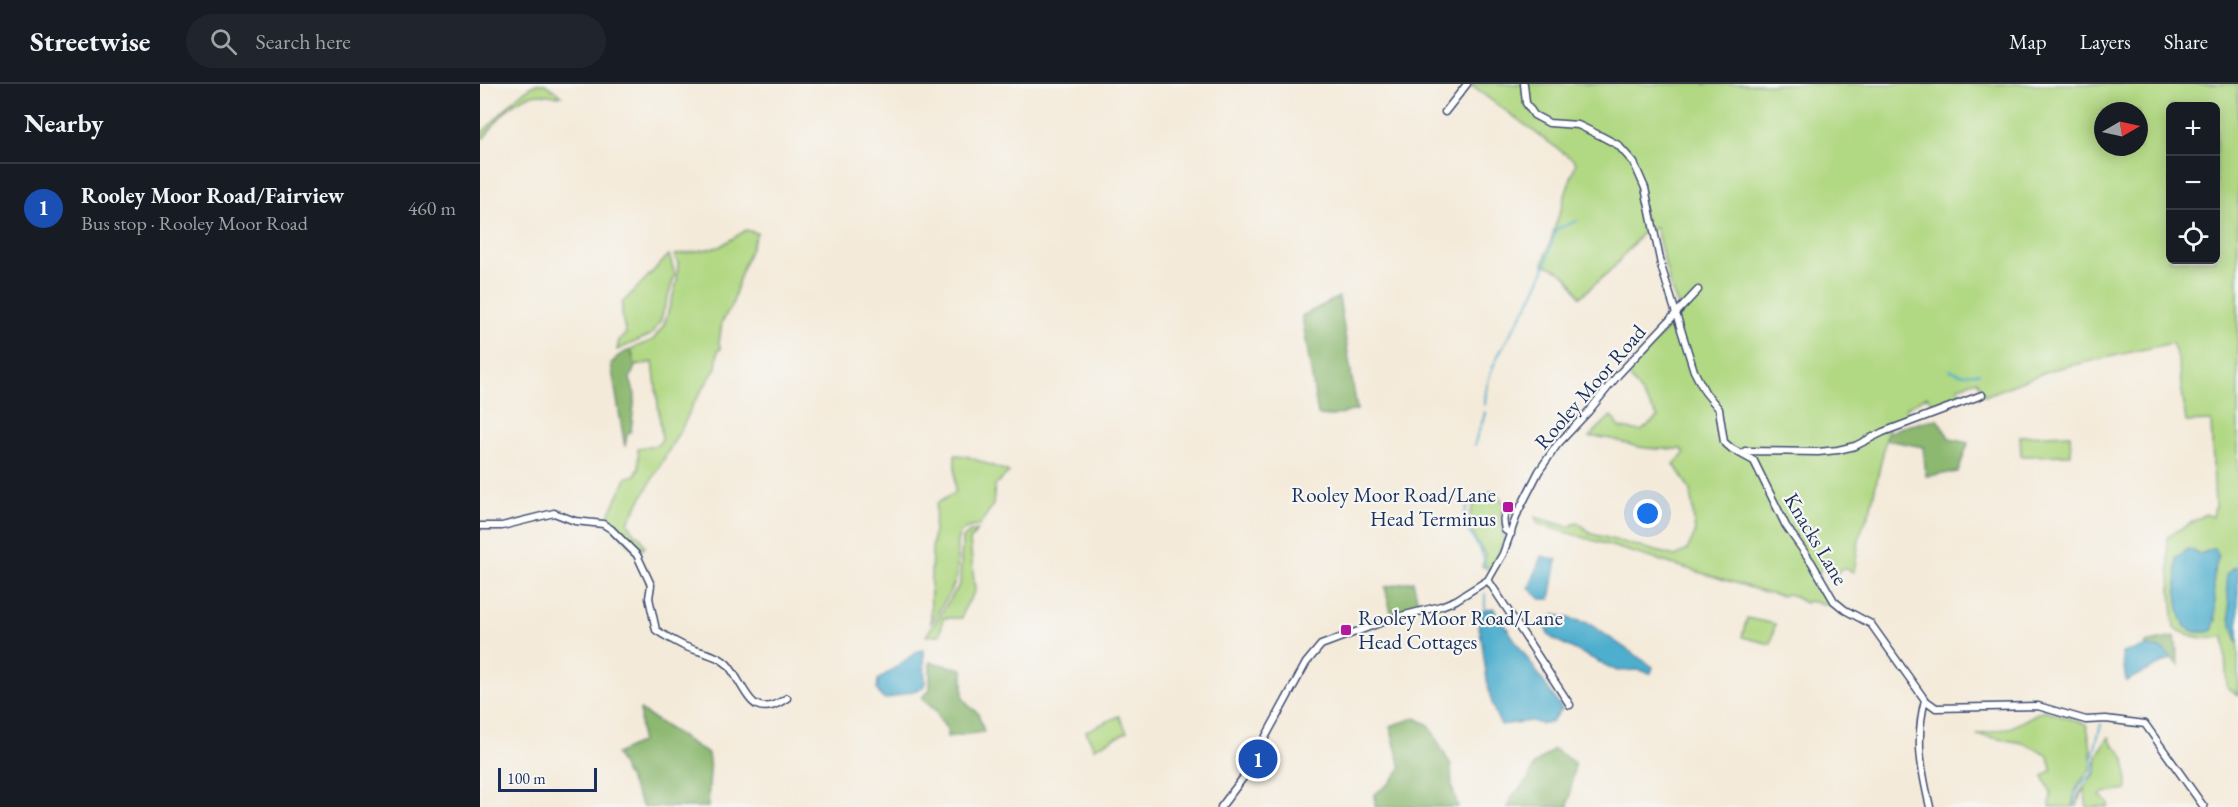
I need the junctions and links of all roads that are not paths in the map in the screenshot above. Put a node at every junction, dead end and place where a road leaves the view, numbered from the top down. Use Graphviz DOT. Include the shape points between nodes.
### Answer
graph roads {
  1 [pos="1467,84"];
  2 [pos="1524,84"];
  3 [pos="1445,112"];
  4 [pos="1698,290"];
  5 [pos="1677,313"];
  6 [pos="1982,395"];
  7 [pos="1743,454"];
  8 [pos="1518,512"];
  9 [pos="480,526"];
  10 [pos="1511,534"];
  11 [pos="1488,580"];
  12 [pos="787,698"];
  13 [pos="1925,700"];
  14 [pos="1570,705"];
  15 [pos="1221,807"];
  16 [pos="1930,807"];
  17 [pos="2204,807"];
  1 -- 3 [label="street"];
  2 -- 5 [label="street, Knacks Lane" via="1526,103 1534,115 1549,123 1580,125 1618,145 1634,163 1645,188 1662,269"];
  4 -- 5 [label="street, Rooley Moor Road"];
  5 -- 7 [label="street, Knacks Lane" via="1694,371 1719,409 1724,442"];
  5 -- 8 [label="street, Rooley Moor Road" via="1557,445"];
  6 -- 7 [label="street" via="1855,446 1818,452"];
  7 -- 13 [label="street, Knacks Lane" via="1759,468 1786,526 1834,601 1871,624"];
  8 -- 10 [label="street, Rooley Moor Road"];
  8 -- 10 [label="street, Rooley Moor Road" via="1509,509 1503,516 1505,530"];
  9 -- 12 [label="street" via="509,524 554,513 575,521 603,524 637,555 651,585 649,597 656,630 724,661 753,704 770,706"];
  10 -- 11 [label="street, Rooley Moor Road"];
  11 -- 14 [label="street"];
  11 -- 15 [label="street, Rooley Moor Road" via="1441,606 1393,618 1321,645 1306,663 1243,778"];
  13 -- 16 [label="street" via="1918,749"];
  13 -- 17 [label="street" via="1936,708 2038,706 2086,720 2145,723"];
}
